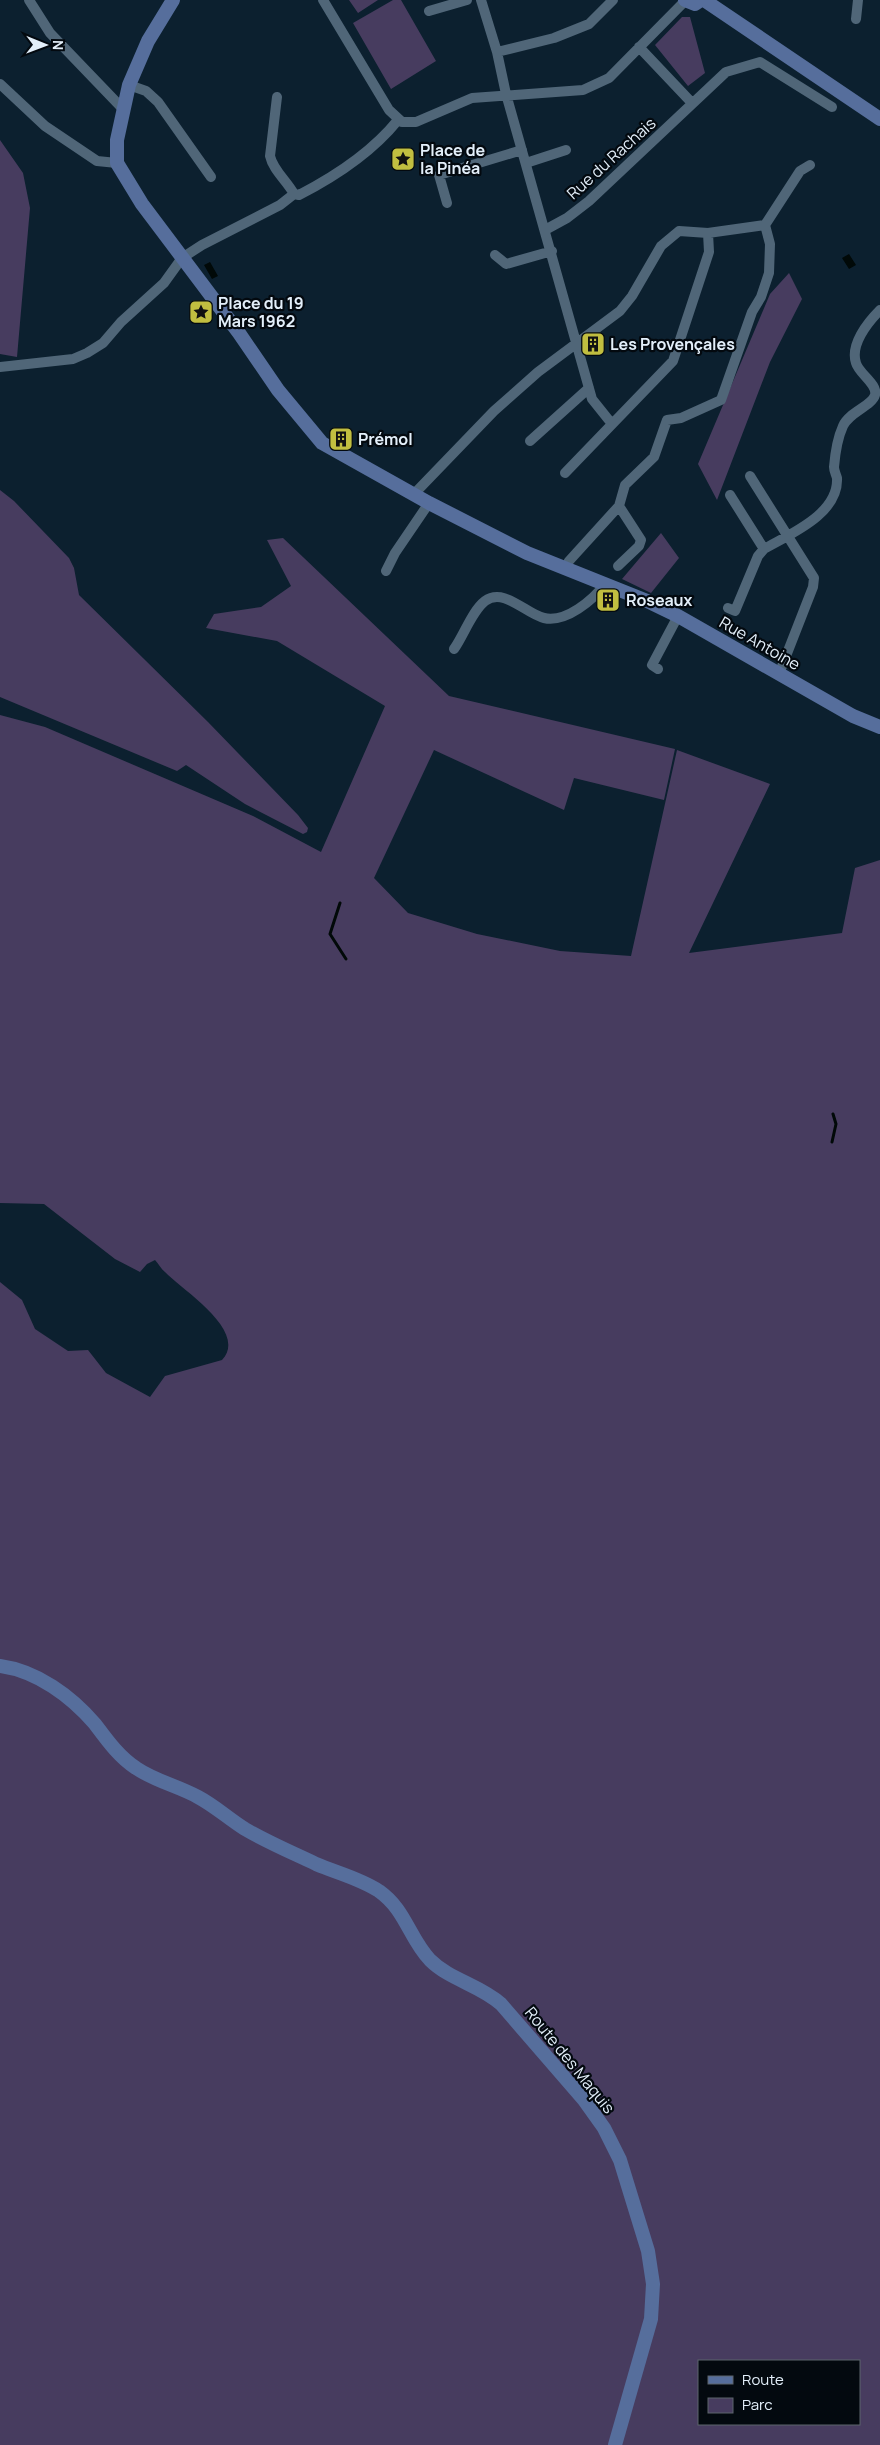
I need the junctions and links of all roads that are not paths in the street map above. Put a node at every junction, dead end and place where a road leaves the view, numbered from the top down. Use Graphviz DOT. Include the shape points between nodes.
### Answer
graph roads {
  1 [pos="28,0"];
  2 [pos="173,0"];
  3 [pos="323,0"];
  4 [pos="466,0"];
  5 [pos="481,0"];
  6 [pos="686,0"];
  7 [pos="703,0"];
  8 [pos="858,0"];
  9 [pos="610,1"];
  10 [pos="429,10"];
  11 [pos="856,19"];
  12 [pos="640,47"];
  13 [pos="497,52"];
  14 [pos="0,84"];
  15 [pos="129,86"];
  16 [pos="506,94"];
  17 [pos="277,97"];
  18 [pos="692,103"];
  19 [pos="832,107"];
  20 [pos="122,108"];
  21 [pos="879,116"];
  22 [pos="398,120"];
  23 [pos="522,150"];
  24 [pos="566,150"];
  25 [pos="526,163"];
  26 [pos="117,164"];
  27 [pos="810,165"];
  28 [pos="211,177"];
  29 [pos="294,194"];
  30 [pos="447,203"];
  31 [pos="764,225"];
  32 [pos="545,230"];
  33 [pos="708,233"];
  34 [pos="552,251"];
  35 [pos="495,255"];
  36 [pos="182,258"];
  37 [pos="880,310"];
  38 [pos="577,345"];
  39 [pos="0,367"];
  40 [pos="589,388"];
  41 [pos="612,424"];
  42 [pos="530,441"];
  43 [pos="565,473"];
  44 [pos="750,476"];
  45 [pos="414,494"];
  46 [pos="730,495"];
  47 [pos="430,503"];
  48 [pos="619,506"];
  49 [pos="788,535"];
  50 [pos="764,549"];
  51 [pos="618,566"];
  52 [pos="565,568"];
  53 [pos="386,571"];
  54 [pos="605,584"];
  55 [pos="728,608"];
  56 [pos="678,616"];
  57 [pos="454,649"];
  58 [pos="658,669"];
  59 [pos="779,674"];
  60 [pos="880,727"];
  61 [pos="0,1666"];
  62 [pos="615,2445"];
  1 -- 20 [label="street" via="50,33"];
  2 -- 15 [label="street" via="148,41"];
  3 -- 22 [label="street"];
  4 -- 10 [label="street"];
  5 -- 13 [label="street"];
  6 -- 7 [label="street" via="695,4"];
  6 -- 12 [label="street"];
  7 -- 21 [label="street"];
  8 -- 11 [label="street"];
  9 -- 13 [label="street" via="589,24 554,38"];
  12 -- 16 [label="street" via="609,78 583,90"];
  12 -- 18 [label="street"];
  13 -- 16 [label="street"];
  14 -- 26 [label="street" via="44,126 97,162"];
  15 -- 20 [label="street"];
  15 -- 28 [label="street" via="146,91 158,102"];
  16 -- 22 [label="street" via="472,98 416,122"];
  16 -- 23 [label="street"];
  17 -- 29 [label="street" via="270,156 272,164"];
  18 -- 19 [label="street, Rue du Rachais" via="726,72 760,62"];
  18 -- 32 [label="street, Rue du Rachais" via="589,201 568,218"];
  20 -- 26 [label="street"];
  22 -- 29 [label="street" via="380,140 326,180 299,195"];
  23 -- 25 [label="street"];
  23 -- 30 [label="street" via="439,174"];
  24 -- 25 [label="street"];
  25 -- 32 [label="street"];
  26 -- 36 [label="street, Rue Antoine"];
  27 -- 31 [label="street" via="800,171"];
  29 -- 36 [label="street" via="280,205"];
  31 -- 33 [label="street"];
  31 -- 48 [label="street" via="770,244 769,272 721,400 681,418 667,420 654,457 626,485"];
  32 -- 34 [label="street"];
  33 -- 38 [label="street" via="679,231 660,246 620,311"];
  33 -- 41 [label="street" via="709,252 673,361"];
  34 -- 35 [label="street" via="506,264"];
  34 -- 38 [label="street"];
  36 -- 39 [label="street" via="164,283 102,343 87,353 73,359"];
  36 -- 45 [label="street, Rue Antoine" via="239,332 278,390 322,443"];
  37 -- 49 [label="street" via="854,352 859,369 875,388 876,394 849,416 842,427 832,499 822,512"];
  38 -- 40 [label="street"];
  38 -- 45 [label="street" via="538,372 494,412"];
  40 -- 41 [label="street" via="592,399"];
  40 -- 42 [label="street"];
  41 -- 43 [label="street"];
  44 -- 49 [label="street"];
  45 -- 47 [label="street, Rue Antoine"];
  46 -- 50 [label="street"];
  47 -- 52 [label="street, Rue Antoine" via="526,553"];
  47 -- 53 [label="street"];
  48 -- 51 [label="street" via="641,540"];
  48 -- 52 [label="street"];
  49 -- 50 [label="street"];
  49 -- 59 [label="street" via="814,578"];
  50 -- 55 [label="street" via="758,556 736,611"];
  52 -- 54 [label="street, Rue Antoine"];
  54 -- 56 [label="street, Rue Antoine"];
  54 -- 57 [label="street" via="579,609 557,618 535,615 502,597 487,600 475,611 467,631"];
  56 -- 58 [label="street" via="652,665"];
  56 -- 59 [label="street, Rue Antoine"];
  59 -- 60 [label="street, Rue Antoine" via="853,716"];
  61 -- 62 [label="street, Route des Maquis" via="39,1678 64,1695 136,1769 203,1800 254,1834 379,1891 398,1908 434,1964 487,1993 500,2004 593,2111 620,2160 648,2251 653,2296 649,2330"];
}
